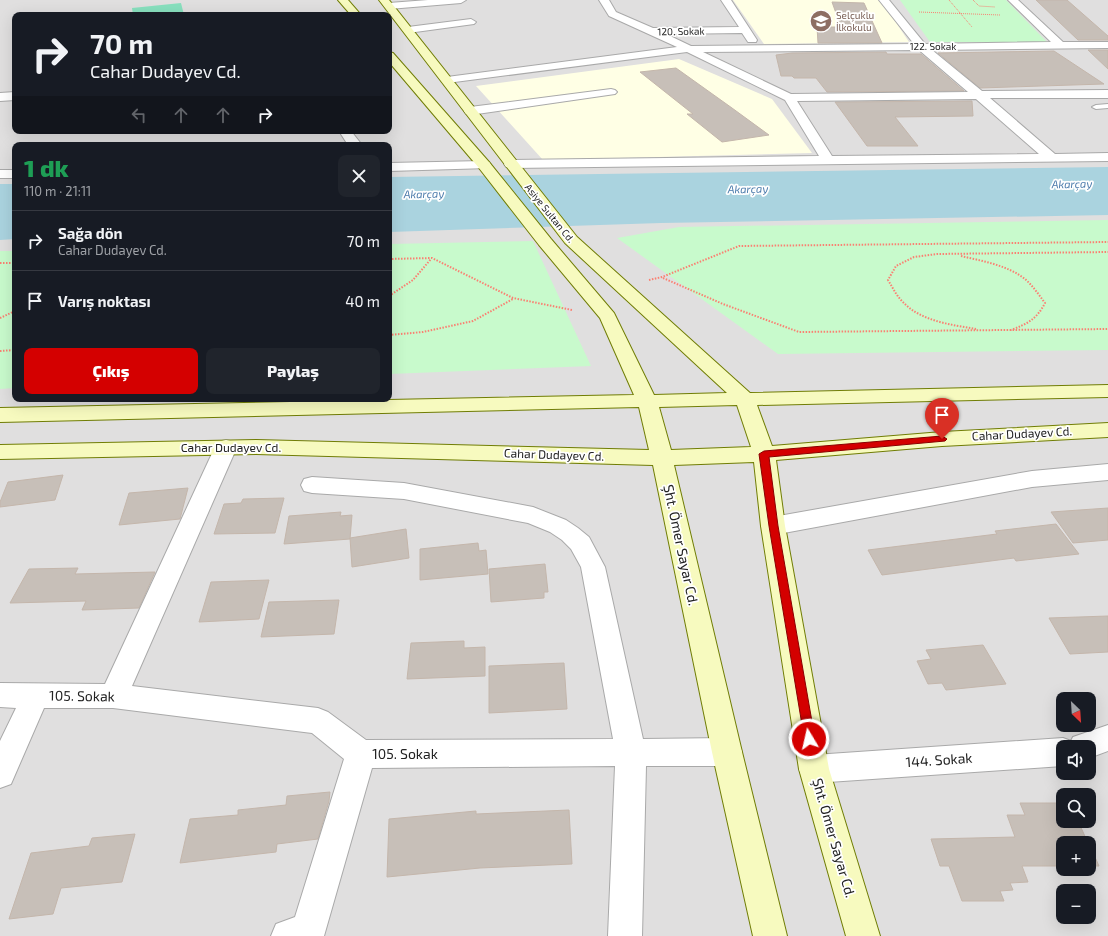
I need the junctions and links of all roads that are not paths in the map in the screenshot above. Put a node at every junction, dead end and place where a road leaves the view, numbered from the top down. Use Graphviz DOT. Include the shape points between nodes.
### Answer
graph roads {
  1 [pos="343,0"];
  2 [pos="461,0"];
  3 [pos="604,0"];
  4 [pos="726,0"];
  5 [pos="884,0"];
  6 [pos="1013,0"];
  7 [pos="387,3"];
  8 [pos="353,12"];
  9 [pos="471,22"];
  10 [pos="408,30"];
  11 [pos="746,30"];
  12 [pos="652,31"];
  13 [pos="1060,45"];
  14 [pos="1108,45"];
  15 [pos="921,46"];
  16 [pos="758,48"];
  17 [pos="689,49"];
  18 [pos="392,58"];
  19 [pos="447,80"];
  20 [pos="611,92"];
  21 [pos="1108,94"];
  22 [pos="978,95"];
  23 [pos="12,96"];
  24 [pos="0,97"];
  25 [pos="789,98"];
  26 [pos="1108,106"];
  27 [pos="1096,107"];
  28 [pos="470,111"];
  29 [pos="1052,158"];
  30 [pos="1108,158"];
  31 [pos="828,160"];
  32 [pos="392,166"];
  33 [pos="514,168"];
  34 [pos="487,169"];
  35 [pos="0,174"];
  36 [pos="12,174"];
  37 [pos="1108,391"];
  38 [pos="745,399"];
  39 [pos="647,401"];
  40 [pos="0,415"];
  41 [pos="1108,430"];
  42 [pos="226,447"];
  43 [pos="0,452"];
  44 [pos="764,454"];
  45 [pos="662,458"];
  46 [pos="1108,472"];
  47 [pos="312,485"];
  48 [pos="773,526"];
  49 [pos="0,695"];
  50 [pos="36,695"];
  51 [pos="113,696"];
  52 [pos="1108,738"];
  53 [pos="1096,742"];
  54 [pos="727,752"];
  55 [pos="1056,752"];
  56 [pos="631,753"];
  57 [pos="361,754"];
  58 [pos="814,769"];
  59 [pos="0,774"];
  60 [pos="301,935"];
  61 [pos="625,936"];
  62 [pos="770,936"];
  63 [pos="863,936"];
  1 -- 8 [label="main road"];
  2 -- 7 [label="street"];
  3 -- 12 [label="street, 120. Sokak" via="612,14"];
  4 -- 11 [label="street"];
  5 -- 15 [label="street"];
  6 -- 13 [label="street"];
  7 -- 10 [label="main road, Asiye Sultan Cd."];
  9 -- 10 [label="street"];
  10 -- 19 [label="main road, Asiye Sultan Cd."];
  11 -- 12 [label="street, 120. Sokak"];
  11 -- 16 [label="street"];
  12 -- 17 [label="street"];
  13 -- 14 [label="street, 122. Sokak"];
  13 -- 15 [label="street, 122. Sokak"];
  15 -- 16 [label="street, 122. Sokak"];
  15 -- 22 [label="street"];
  16 -- 17 [label="street, 122. Sokak"];
  17 -- 19 [label="street, 122. Sokak"];
  17 -- 25 [label="street"];
  18 -- 34 [label="main road, Asiye Sultan Cd."];
  19 -- 28 [label="main road, Asiye Sultan Cd."];
  20 -- 28 [label="street"];
  21 -- 22 [label="street"];
  22 -- 25 [label="street"];
  22 -- 29 [label="street"];
  23 -- 24 [label="street"];
  25 -- 31 [label="street"];
  26 -- 27 [label="lane"];
  28 -- 33 [label="main road, Asiye Sultan Cd."];
  29 -- 30 [label="street"];
  29 -- 31 [label="street"];
  31 -- 33 [label="street"];
  32 -- 34 [label="street"];
  33 -- 38 [label="main road, Asiye Sultan Cd." via="571,240"];
  34 -- 39 [label="main road, Asiye Sultan Cd." via="608,317"];
  35 -- 36 [label="street"];
  37 -- 38 [label="main road"];
  38 -- 39 [label="main road"];
  38 -- 44 [label="main road, Şht. Ömer Sayar Cd."];
  39 -- 40 [label="main road"];
  39 -- 45 [label="main road, Şht. Ömer Sayar Cd."];
  41 -- 44 [label="main road, Cahar Dudayev Cd." via="942,439"];
  42 -- 43 [label="main road, Cahar Dudayev Cd."];
  42 -- 45 [label="main road, Cahar Dudayev Cd."];
  42 -- 51 [label="street"];
  44 -- 45 [label="main road, Cahar Dudayev Cd."];
  44 -- 48 [label="main road, Şht. Ömer Sayar Cd."];
  45 -- 54 [label="main road, Şht. Ömer Sayar Cd."];
  46 -- 48 [label="street" via="1032,479"];
  47 -- 56 [label="street" via="404,491 533,515 570,534 580,543 593,567"];
  48 -- 58 [label="main road, Şht. Ömer Sayar Cd."];
  49 -- 50 [label="street, 105. Sokak"];
  50 -- 51 [label="street, 105. Sokak"];
  50 -- 59 [label="street"];
  51 -- 57 [label="street, 105. Sokak" via="318,721"];
  52 -- 53 [label="street"];
  54 -- 56 [label="street, 105. Sokak"];
  54 -- 62 [label="main road, Şht. Ömer Sayar Cd."];
  55 -- 58 [label="street, 144. Sokak"];
  56 -- 57 [label="street, 105. Sokak"];
  56 -- 61 [label="street"];
  57 -- 60 [label="street"];
  58 -- 63 [label="main road, Şht. Ömer Sayar Cd."];
}
